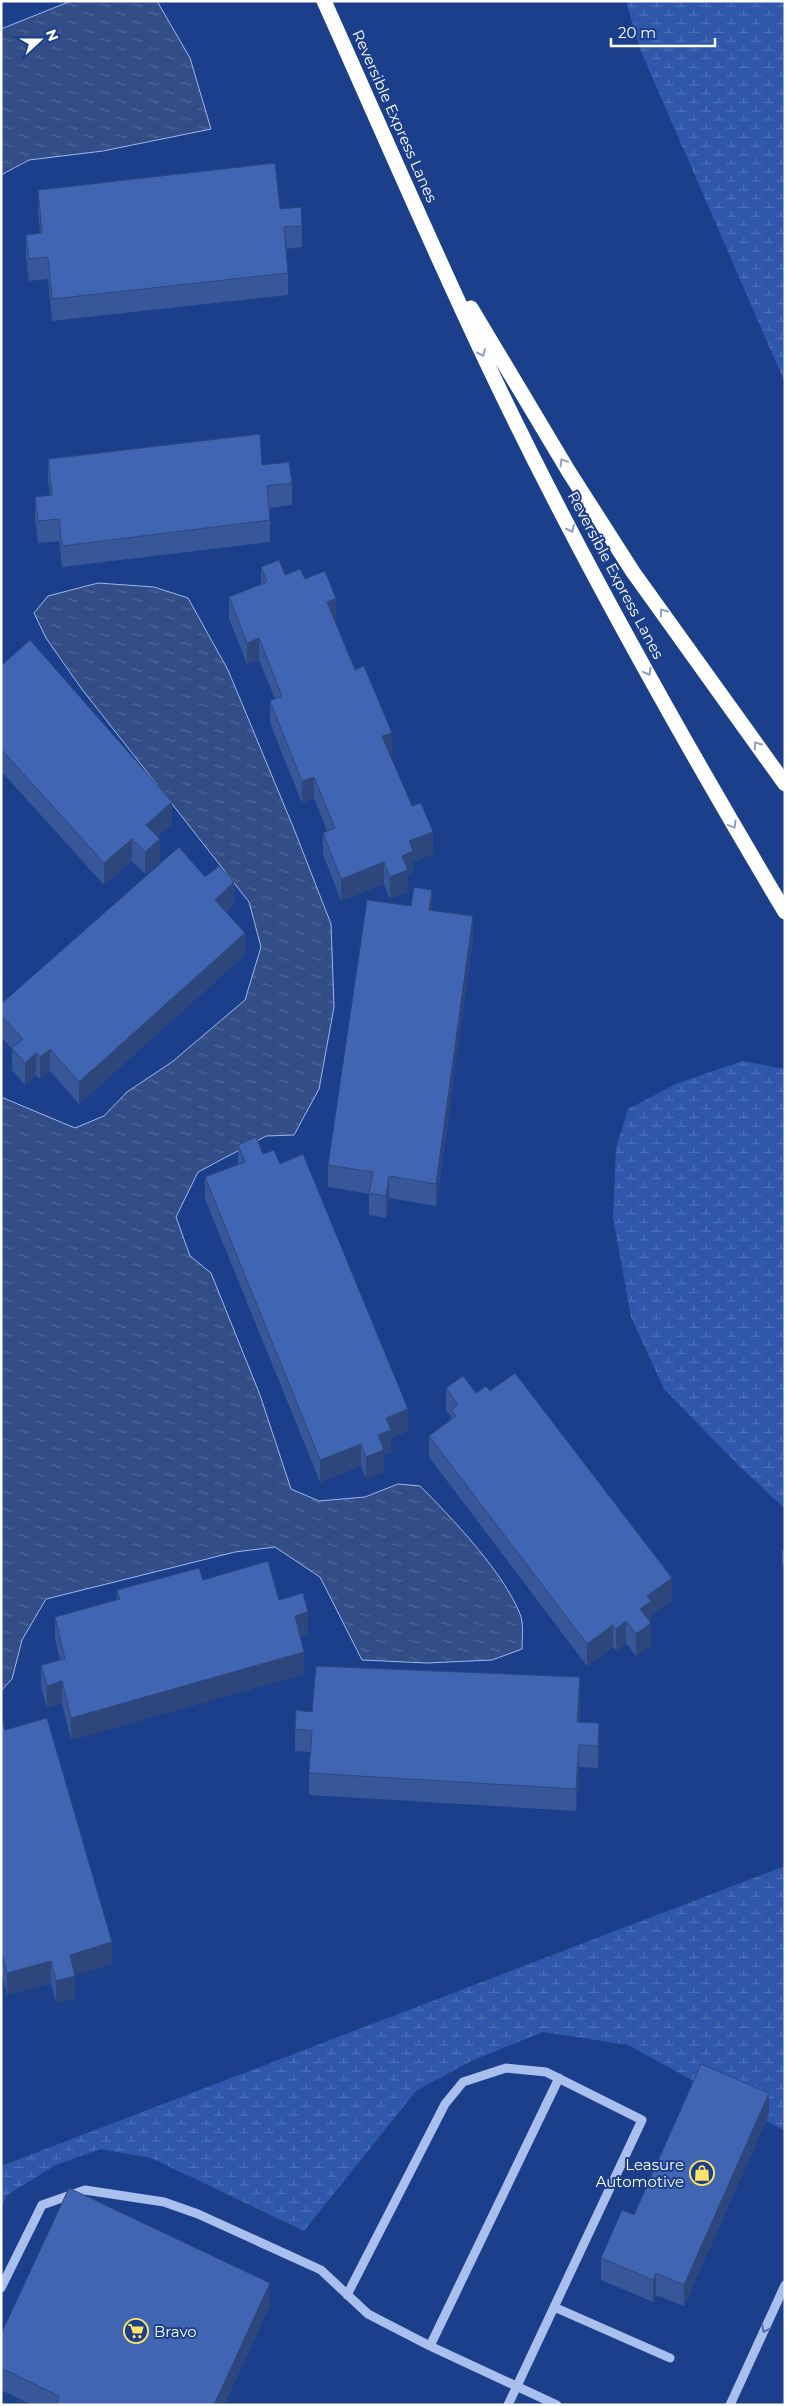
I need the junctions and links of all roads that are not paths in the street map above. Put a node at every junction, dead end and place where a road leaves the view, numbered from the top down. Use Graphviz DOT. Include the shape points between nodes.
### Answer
graph roads {
  1 [pos="324,1"];
  2 [pos="433,245"];
  3 [pos="785,784"];
  4 [pos="785,912"];
  5 [pos="559,2078"];
  6 [pos="785,2285"];
  7 [pos="1,2288"];
  8 [pos="347,2295"];
  9 [pos="554,2307"];
  10 [pos="430,2346"];
  11 [pos="670,2358"];
  12 [pos="517,2387"];
  13 [pos="508,2405"];
  14 [pos="557,2405"];
  15 [pos="730,2405"];
  1 -- 2 [label="highway, Reversible Express Lanes"];
  3 -- 2 [label="highway, Reversible Express Lanes, one-way" via="634,572 569,472"];
  2 -- 4 [label="highway, Reversible Express Lanes, one-way" via="495,381 593,572 708,783"];
  5 -- 8 [label="street" via="546,2072 506,2068 462,2082 445,2104"];
  5 -- 9 [label="street" via="642,2120"];
  5 -- 10 [label="street"];
  6 -- 15 [label="street, one-way"];
  7 -- 8 [label="street" via="42,2205 85,2190 164,2202 198,2214 321,2270"];
  8 -- 10 [label="street" via="368,2314"];
  9 -- 11 [label="street"];
  9 -- 12 [label="street"];
  10 -- 12 [label="street"];
  12 -- 13 [label="street"];
  12 -- 14 [label="street"];
}
